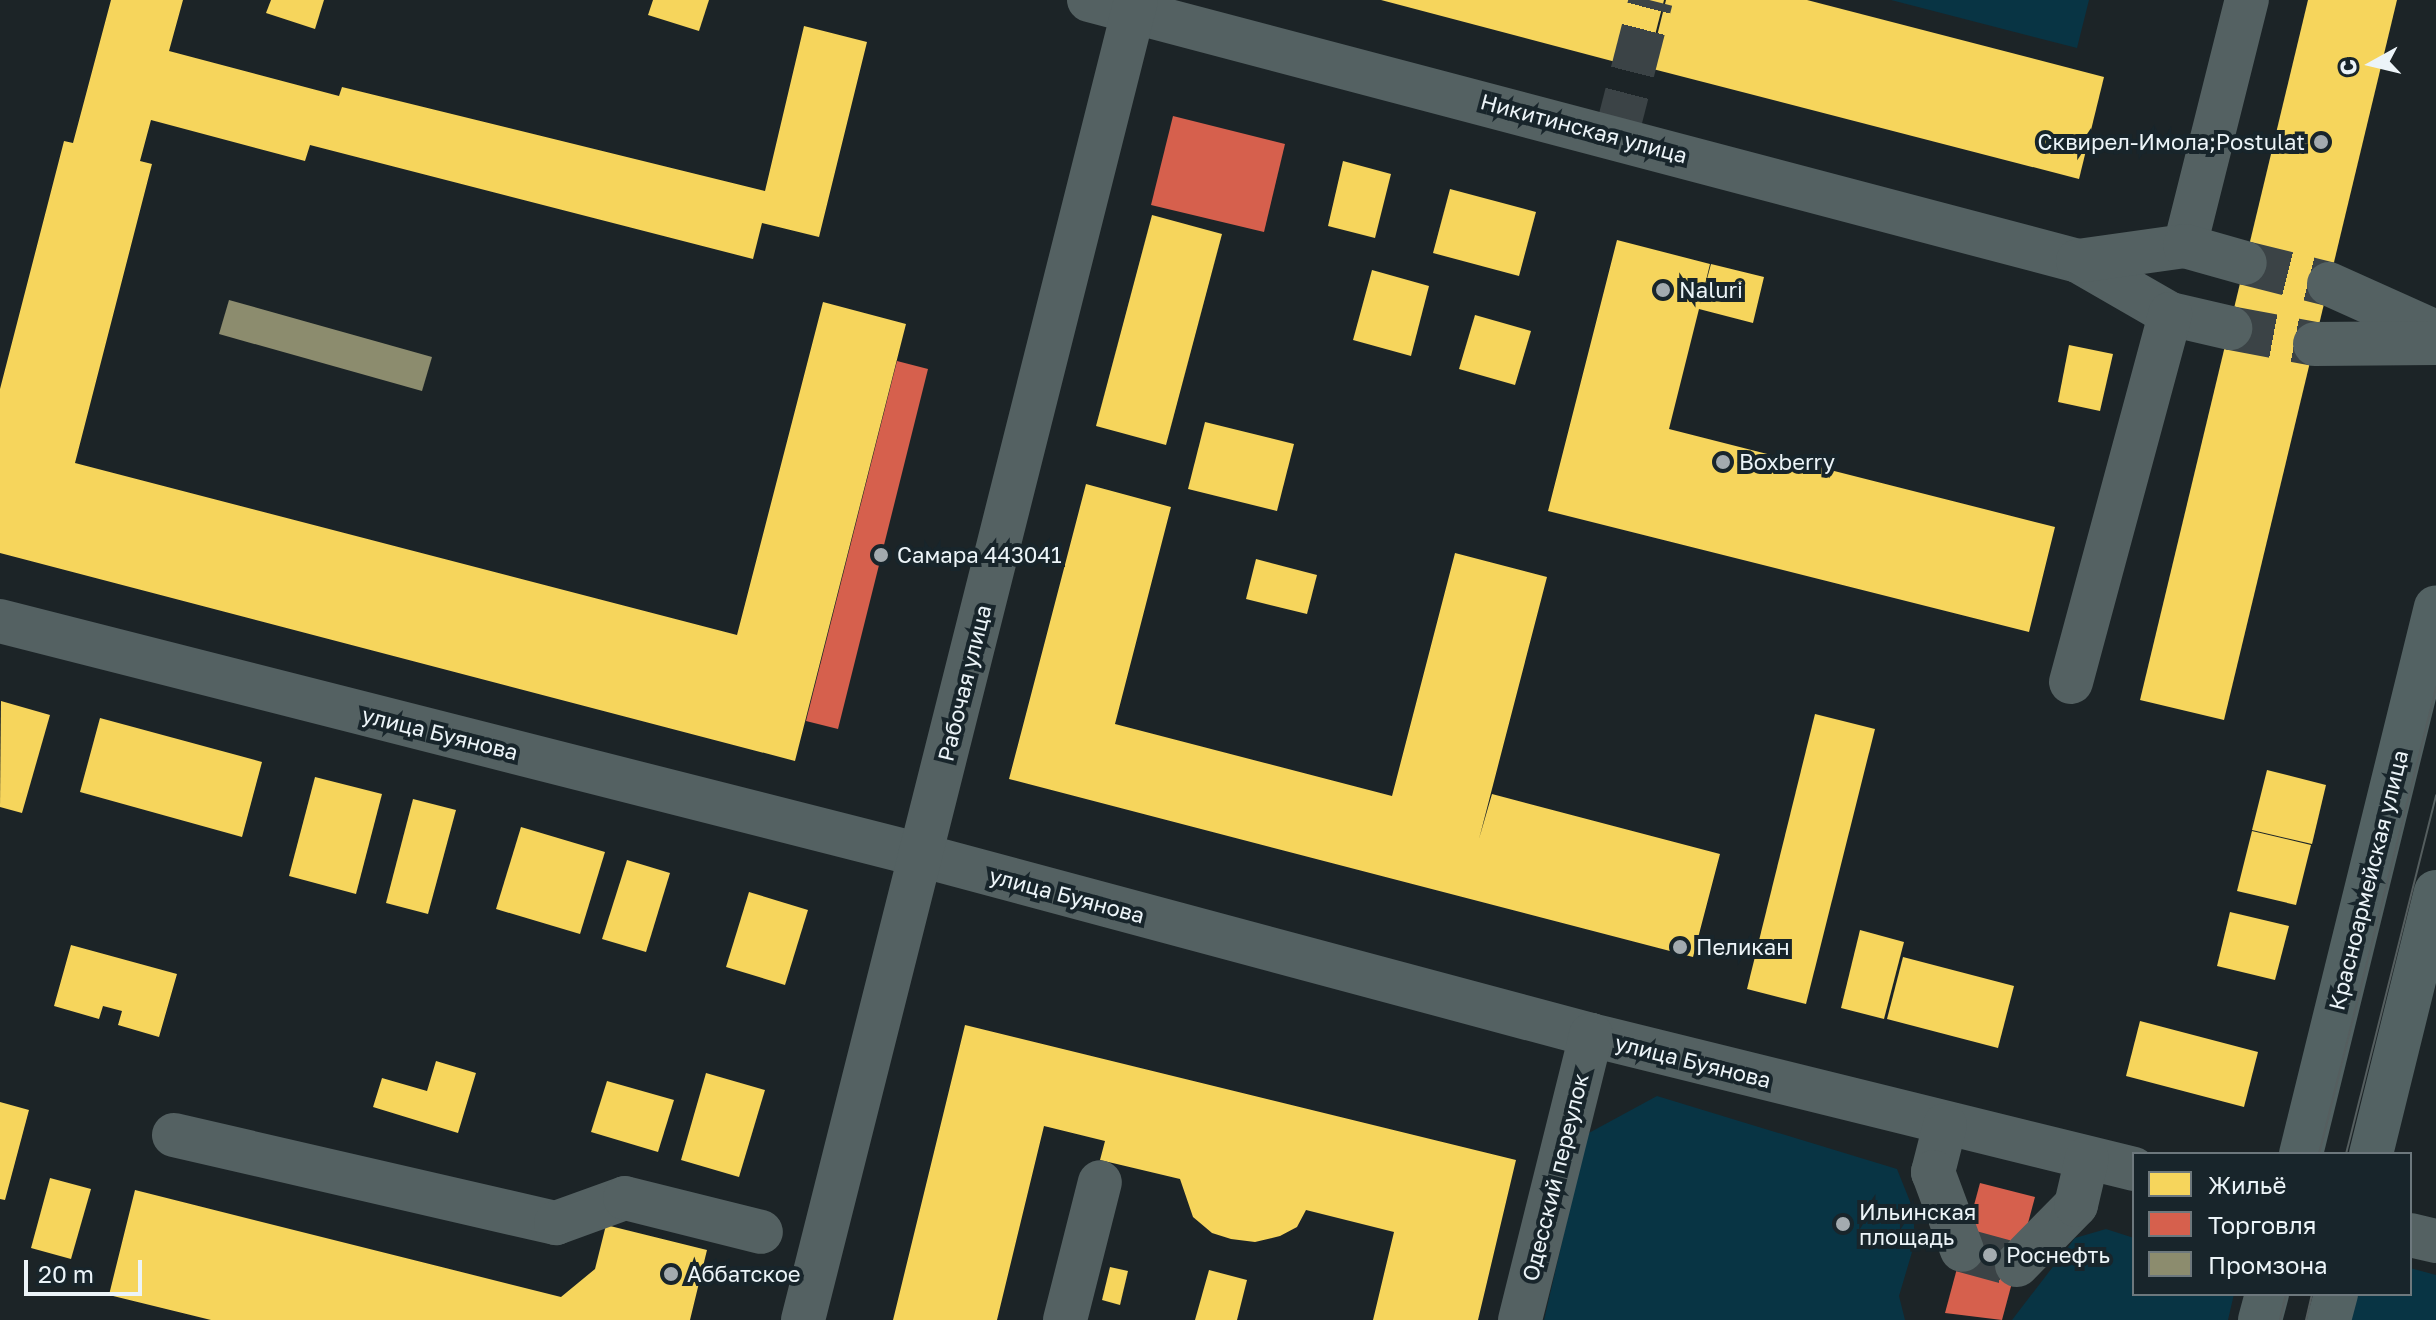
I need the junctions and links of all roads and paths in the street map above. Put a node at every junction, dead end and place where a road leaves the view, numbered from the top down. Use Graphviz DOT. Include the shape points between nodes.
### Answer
graph roads {
  1 [pos="1089,0"];
  2 [pos="2247,0"];
  3 [pos="1134,6"];
  4 [pos="2185,246"];
  5 [pos="2078,261"];
  6 [pos="2245,263"];
  7 [pos="2329,284"];
  8 [pos="2170,314"];
  9 [pos="2230,328"];
  10 [pos="2436,332"];
  11 [pos="2436,343"];
  12 [pos="2315,344"];
  13 [pos="2436,607"];
  14 [pos="0,621"];
  15 [pos="2071,682"];
  16 [pos="920,855"];
  17 [pos="2436,892"];
  18 [pos="1591,1035"];
  19 [pos="1945,1125"];
  20 [pos="174,1135"];
  21 [pos="2301,1152"];
  22 [pos="2371,1152"];
  23 [pos="2087,1158"];
  24 [pos="2132,1169"];
  25 [pos="1100,1182"];
  26 [pos="761,1232"];
  27 [pos="2412,1235"];
  28 [pos="2436,1241"];
  29 [pos="1962,1250"];
  30 [pos="2017,1265"];
  31 [pos="2266,1296"];
  32 [pos="2335,1296"];
  33 [pos="803,1320"];
  34 [pos="1065,1320"];
  35 [pos="1520,1320"];
  36 [pos="2260,1320"];
  37 [pos="2329,1320"];
  1 -- 3 [label="street, Никитинская улица"];
  2 -- 4 [label="street"];
  3 -- 5 [label="street, Никитинская улица"];
  3 -- 16 [label="street, Рабочая улица"];
  4 -- 5 [label="street, Никитинская улица"];
  4 -- 6 [label="street, Никитинская улица"];
  5 -- 8 [label="street, Никитинская улица"];
  7 -- 10 [label="street"];
  8 -- 9 [label="street, Никитинская улица"];
  8 -- 15 [label="street"];
  11 -- 12 [label="street"];
  13 -- 21 [label="main road, Красноармейская улица"];
  14 -- 16 [label="street, улица Буянова"];
  16 -- 18 [label="street, улица Буянова"];
  16 -- 33 [label="street, Рабочая улица"];
  17 -- 22 [label="main road"];
  18 -- 19 [label="street, улица Буянова"];
  18 -- 35 [label="street, Одесский переулок"];
  19 -- 23 [label="street, улица Буянова"];
  19 -- 29 [label="street" via="1933,1172"];
  20 -- 26 [label="street" via="556,1223 625,1198"];
  23 -- 24 [label="street, улица Буянова"];
  23 -- 30 [label="street" via="2076,1205"];
  25 -- 34 [label="street"];
  27 -- 28 [label="street"];
  31 -- 36 [label="main road"];
  32 -- 37 [label="main road"];
}
